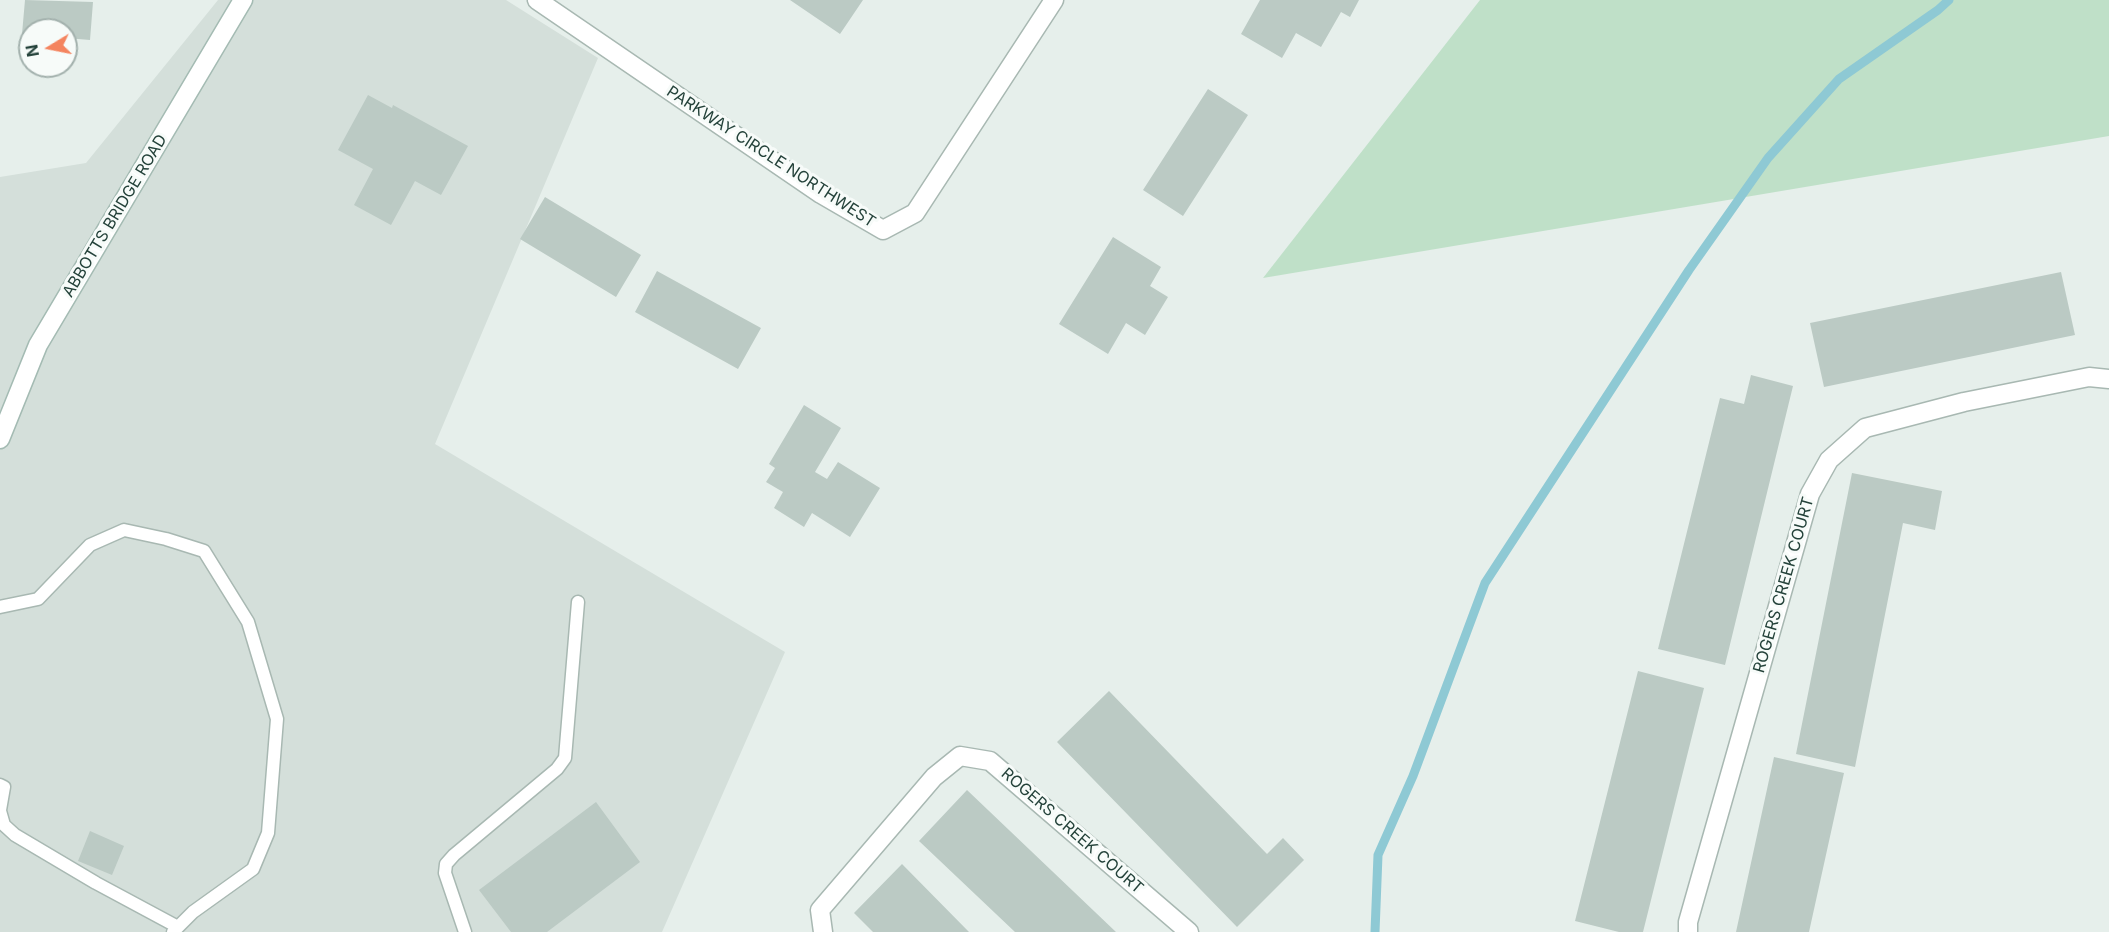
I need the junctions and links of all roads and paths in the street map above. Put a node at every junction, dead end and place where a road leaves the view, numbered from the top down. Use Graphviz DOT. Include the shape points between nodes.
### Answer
graph roads {
  1 [pos="243,0"];
  2 [pos="537,0"];
  3 [pos="1054,0"];
  4 [pos="2109,379"];
  5 [pos="0,439"];
  6 [pos="578,602"];
  7 [pos="0,607"];
  8 [pos="0,785"];
  9 [pos="0,811"];
  10 [pos="176,930"];
  11 [pos="465,932"];
  12 [pos="823,932"];
  13 [pos="1189,932"];
  14 [pos="1688,932"];
  1 -- 5 [label="street, ABBOTTS BRIDGE ROAD" via="38,345"];
  2 -- 3 [label="street, PARKWAY CIRCLE NORTHWEST" via="821,194 883,230 915,213"];
  4 -- 14 [label="street, ROGERS CREEK COURT" via="2090,377 1964,402 1865,428 1829,460 1810,494"];
  6 -- 11 [label="lane" via="564,758 446,864 445,873"];
  7 -- 10 [label="lane" via="38,599 90,545 124,530 204,551 248,622 277,719 268,833 253,869 193,912"];
  8 -- 9 [label="lane" via="4,787"];
  9 -- 10 [label="lane" via="4,825 15,835"];
  12 -- 13 [label="street, ROGERS CREEK COURT" via="820,910 934,777 960,756 990,760"];
}
